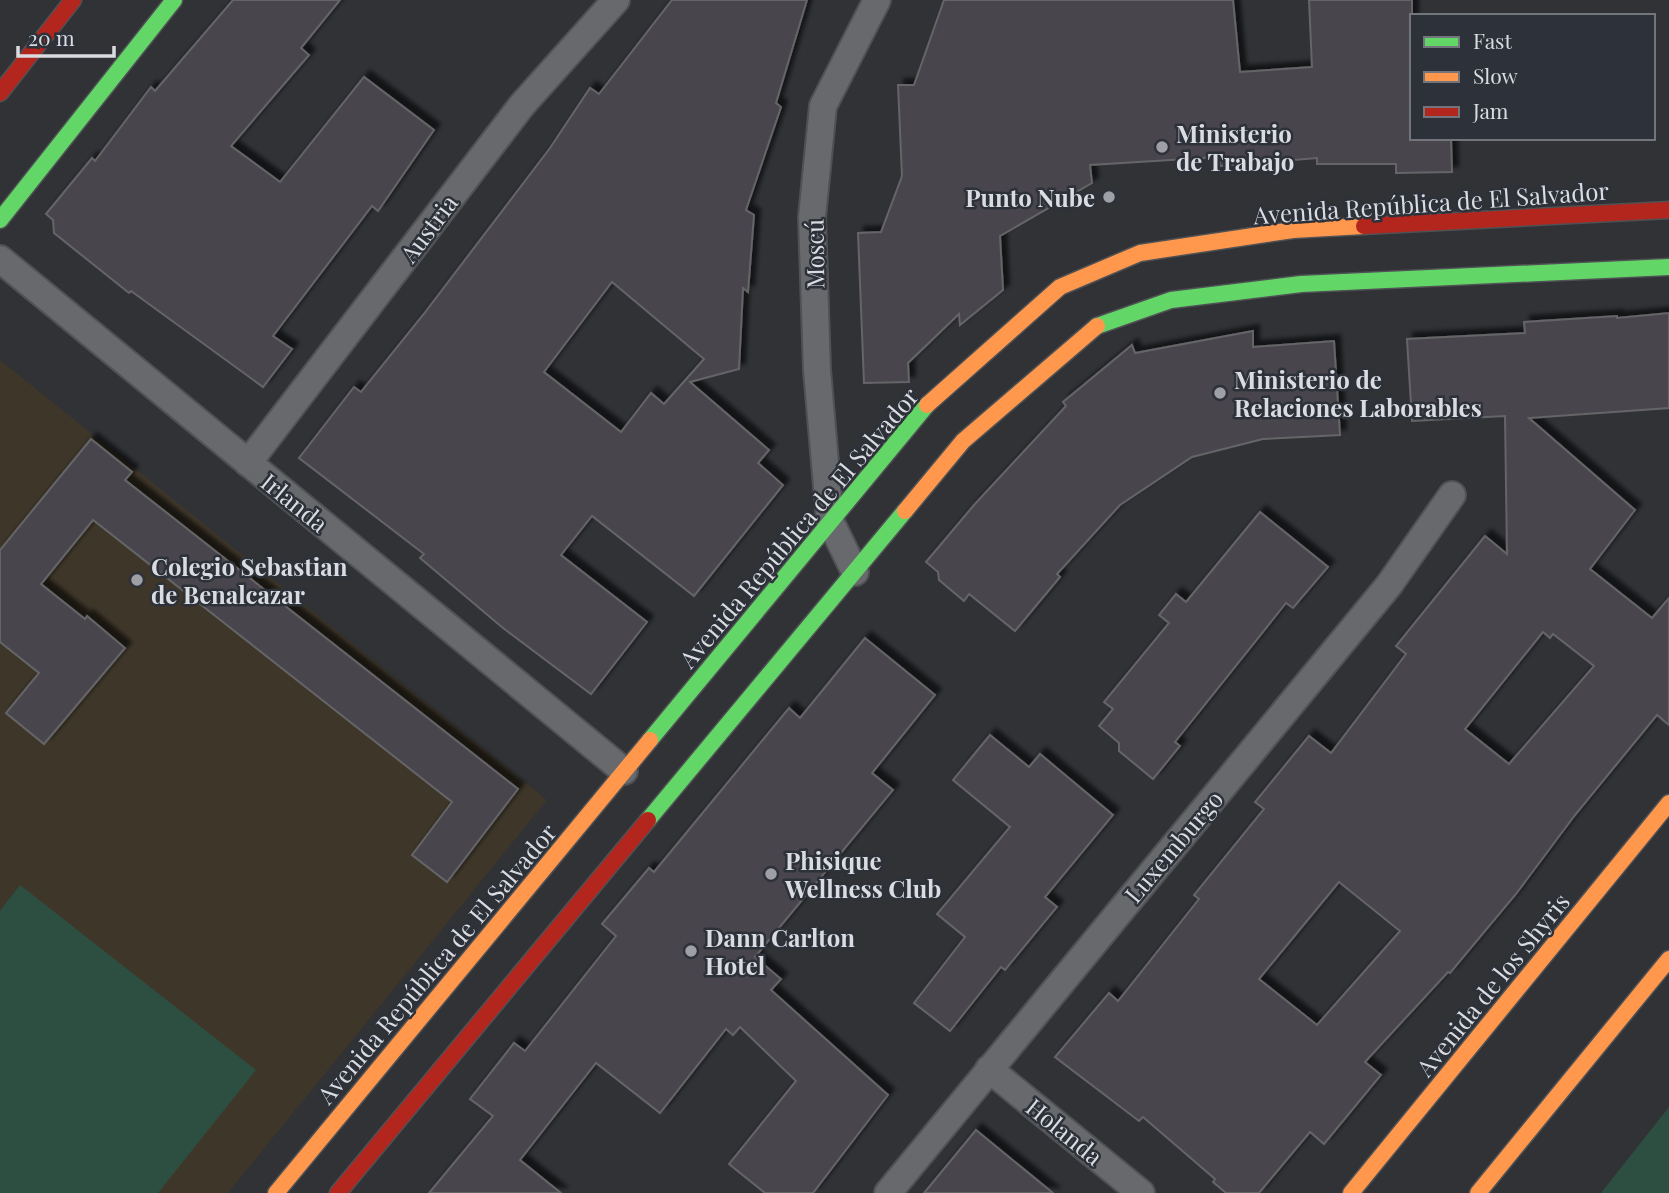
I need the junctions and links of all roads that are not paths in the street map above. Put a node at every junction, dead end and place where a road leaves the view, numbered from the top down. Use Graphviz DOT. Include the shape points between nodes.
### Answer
graph roads {
  1 [pos="73,0"];
  2 [pos="174,0"];
  3 [pos="616,0"];
  4 [pos="877,0"];
  5 [pos="0,93"];
  6 [pos="1669,210"];
  7 [pos="0,220"];
  8 [pos="0,259"];
  9 [pos="1669,267"];
  10 [pos="248,463"];
  11 [pos="1452,495"];
  12 [pos="830,521"];
  13 [pos="855,572"];
  14 [pos="624,771"];
  15 [pos="1669,803"];
  16 [pos="1669,959"];
  17 [pos="989,1069"];
  18 [pos="275,1193"];
  19 [pos="338,1193"];
  20 [pos="888,1193"];
  21 [pos="1142,1193"];
  22 [pos="1351,1193"];
  23 [pos="1478,1193"];
  1 -- 5 [label="street"];
  2 -- 7 [label="street"];
  3 -- 10 [label="street, Austria" via="522,105"];
  4 -- 12 [label="street, Moscú" via="823,106 814,204 817,370"];
  6 -- 12 [label="street, Avenida República de El Salvador" via="1293,230 1140,253 1060,287 924,407"];
  8 -- 10 [label="street, Irlanda"];
  9 -- 13 [label="street" via="1301,284 1171,300 1095,327 963,441"];
  10 -- 14 [label="street, Irlanda"];
  11 -- 17 [label="street, Luxemburgo" via="1389,585"];
  12 -- 13 [label="street"];
  12 -- 14 [label="street, Avenida República de El Salvador"];
  13 -- 19 [label="street"];
  14 -- 18 [label="street, Avenida República de El Salvador"];
  15 -- 22 [label="street, Avenida de los Shyris"];
  16 -- 23 [label="street"];
  17 -- 20 [label="street, Luxemburgo"];
  17 -- 21 [label="street, Holanda"];
}
